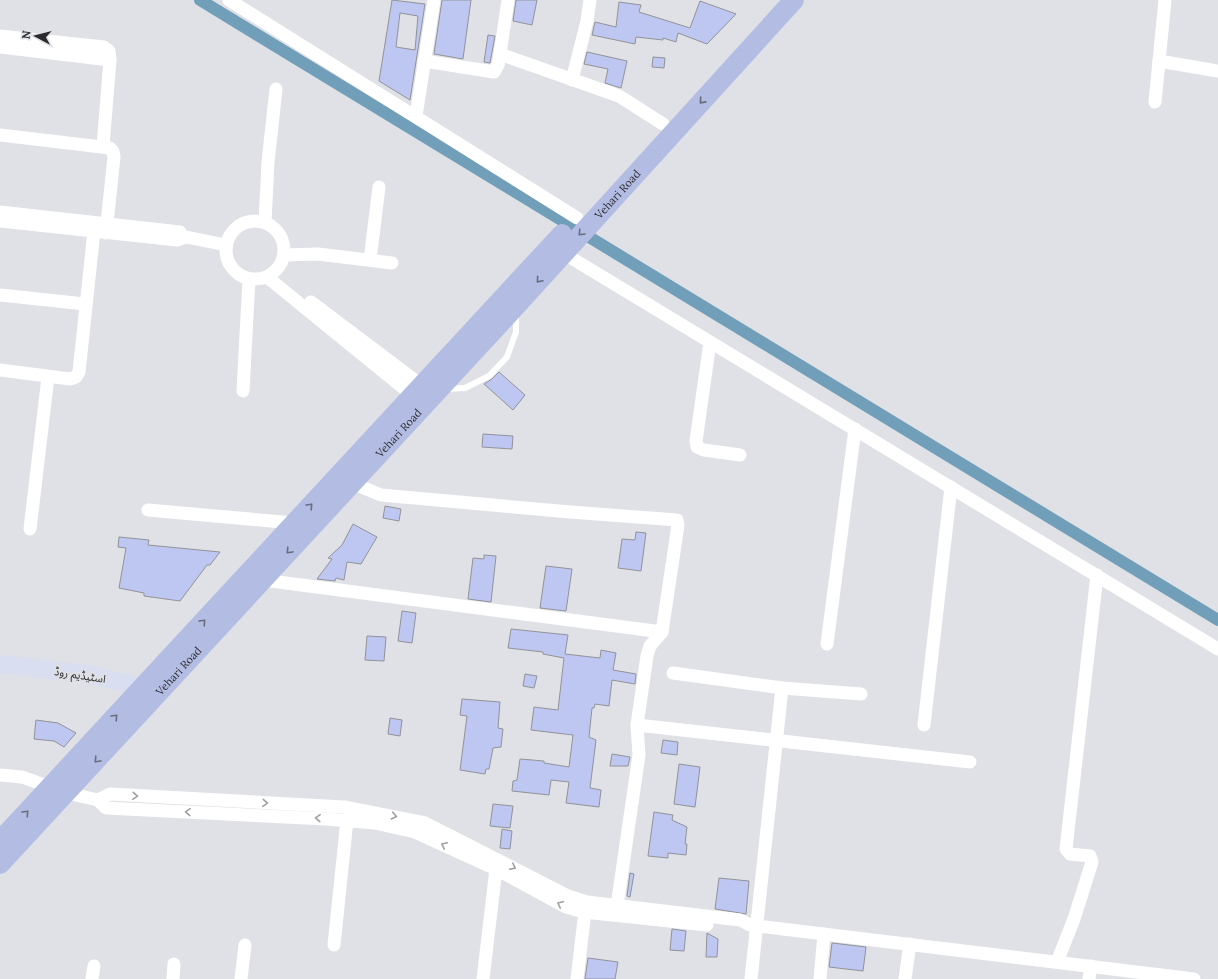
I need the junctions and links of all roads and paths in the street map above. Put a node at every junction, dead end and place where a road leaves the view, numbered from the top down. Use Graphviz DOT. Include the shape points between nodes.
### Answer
graph roads {
  1 [pos="229,0"];
  2 [pos="434,0"];
  3 [pos="508,0"];
  4 [pos="590,0"];
  5 [pos="777,0"];
  6 [pos="794,0"];
  7 [pos="1165,0"];
  8 [pos="0,36"];
  9 [pos="0,47"];
  10 [pos="500,54"];
  11 [pos="110,60"];
  12 [pos="424,61"];
  13 [pos="1159,61"];
  14 [pos="1218,71"];
  15 [pos="572,80"];
  16 [pos="276,89"];
  17 [pos="1155,102"];
  18 [pos="416,116"];
  19 [pos="663,124"];
  20 [pos="0,135"];
  21 [pos="103,146"];
  22 [pos="379,187"];
  23 [pos="0,212"];
  24 [pos="577,218"];
  25 [pos="0,222"];
  26 [pos="265,222"];
  27 [pos="102,229"];
  28 [pos="226,245"];
  29 [pos="564,252"];
  30 [pos="284,255"];
  31 [pos="370,260"];
  32 [pos="392,263"];
  33 [pos="270,275"];
  34 [pos="249,279"];
  35 [pos="0,295"];
  36 [pos="514,297"];
  37 [pos="85,304"];
  38 [pos="710,342"];
  39 [pos="0,370"];
  40 [pos="48,376"];
  41 [pos="424,390"];
  42 [pos="243,391"];
  43 [pos="855,429"];
  44 [pos="740,455"];
  45 [pos="352,483"];
  46 [pos="951,487"];
  47 [pos="148,510"];
  48 [pos="294,522"];
  49 [pos="30,529"];
  50 [pos="1097,575"];
  51 [pos="263,580"];
  52 [pos="662,632"];
  53 [pos="827,644"];
  54 [pos="1218,649"];
  55 [pos="0,664"];
  56 [pos="673,674"];
  57 [pos="782,688"];
  58 [pos="151,690"];
  59 [pos="861,694"];
  60 [pos="637,725"];
  61 [pos="924,725"];
  62 [pos="776,741"];
  63 [pos="970,762"];
  64 [pos="0,775"];
  65 [pos="59,790"];
  66 [pos="98,800"];
  67 [pos="347,820"];
  68 [pos="0,842"];
  69 [pos="0,864"];
  70 [pos="496,869"];
  71 [pos="618,906"];
  72 [pos="585,907"];
  73 [pos="753,926"];
  74 [pos="824,934"];
  75 [pos="910,944"];
  76 [pos="245,945"];
  77 [pos="334,945"];
  78 [pos="1057,962"];
  79 [pos="174,964"];
  80 [pos="94,966"];
  81 [pos="1090,972"];
  82 [pos="92,979"];
  83 [pos="172,979"];
  84 [pos="241,979"];
  85 [pos="483,979"];
  86 [pos="577,979"];
  87 [pos="751,979"];
  88 [pos="820,979"];
  89 [pos="905,979"];
  90 [pos="1194,979"];
  1 -- 18 [label="street"];
  2 -- 12 [label="street"];
  3 -- 10 [label="street"];
  4 -- 15 [label="street"];
  5 -- 19 [label="main road, Vehari Road"];
  6 -- 29 [label="main road, Vehari Road, one-way"];
  7 -- 13 [label="street"];
  8 -- 11 [label="street" via="104,47 109,51"];
  9 -- 11 [label="street"];
  10 -- 12 [label="street" via="494,72"];
  10 -- 15 [label="street"];
  11 -- 21 [label="street"];
  12 -- 18 [label="street"];
  13 -- 14 [label="street"];
  13 -- 17 [label="street"];
  15 -- 19 [label="street" via="619,96"];
  16 -- 26 [label="street"];
  18 -- 24 [label="street"];
  19 -- 24 [label="main road, Vehari Road"];
  20 -- 21 [label="street"];
  21 -- 27 [label="street" via="110,148 114,157"];
  22 -- 31 [label="street"];
  23 -- 27 [label="street"];
  24 -- 36 [label="main road, Vehari Road"];
  25 -- 27 [label="street"];
  26 -- 28 [label="street" via="255,220 236,227 229,235"];
  26 -- 30 [label="street" via="280,235"];
  27 -- 28 [label="street" via="177,240 186,237"];
  27 -- 37 [label="street"];
  28 -- 34 [label="street" via="225,254 233,271"];
  29 -- 36 [label="main road, Vehari Road, one-way"];
  29 -- 38 [label="street"];
  30 -- 31 [label="street" via="318,254"];
  30 -- 33 [label="street" via="281,264"];
  31 -- 32 [label="street"];
  33 -- 34 [label="street" via="259,280"];
  33 -- 41 [label="street"];
  34 -- 42 [label="street"];
  35 -- 37 [label="street"];
  36 -- 41 [label="main road, Vehari Road"];
  36 -- 41 [label="lane" via="516,332 507,357 489,376 465,388"];
  37 -- 40 [label="street" via="79,372 76,377 70,379"];
  38 -- 43 [label="street"];
  38 -- 44 [label="street" via="696,441 698,447 704,450"];
  39 -- 40 [label="street"];
  40 -- 49 [label="street"];
  41 -- 45 [label="main road, Vehari Road"];
  48 -- 41 [label="main road, Vehari Road, one-way"];
  43 -- 46 [label="street"];
  43 -- 53 [label="street"];
  45 -- 51 [label="main road, Vehari Road, one-way"];
  45 -- 52 [label="street" via="381,495 677,520"];
  46 -- 50 [label="street"];
  46 -- 61 [label="street"];
  47 -- 48 [label="street"];
  58 -- 48 [label="main road, Vehari Road, one-way"];
  50 -- 54 [label="street"];
  50 -- 78 [label="street" via="1066,849 1070,854 1090,856 1092,862"];
  51 -- 52 [label="street"];
  51 -- 58 [label="main road, Vehari Road"];
  52 -- 60 [label="street" via="650,646 647,656"];
  55 -- 58 [label="main road, اسٹیڈیم روڈ" via="85,674"];
  56 -- 57 [label="street"];
  57 -- 59 [label="street"];
  57 -- 62 [label="street"];
  58 -- 65 [label="main road, Vehari Road"];
  60 -- 62 [label="street"];
  60 -- 71 [label="street" via="639,755"];
  62 -- 63 [label="street"];
  62 -- 73 [label="street"];
  64 -- 65 [label="street" via="22,777"];
  65 -- 66 [label="street"];
  68 -- 65 [label="main road, Vehari Road, one-way"];
  65 -- 69 [label="main road, Vehari Road"];
  67 -- 66 [label="street, one-way" via="106,808"];
  66 -- 72 [label="street, one-way" via="110,794 344,807 375,812 425,823"];
  70 -- 67 [label="street, one-way" via="415,832"];
  67 -- 77 [label="street"];
  72 -- 70 [label="street, one-way" via="566,907"];
  70 -- 85 [label="street"];
  71 -- 72 [label="street"];
  71 -- 73 [label="street" via="740,920"];
  72 -- 73 [label="street" via="741,928"];
  72 -- 86 [label="street"];
  73 -- 74 [label="street"];
  73 -- 87 [label="street"];
  74 -- 75 [label="street"];
  74 -- 88 [label="street"];
  75 -- 78 [label="street"];
  75 -- 89 [label="street"];
  76 -- 84 [label="street"];
  78 -- 81 [label="street"];
  79 -- 83 [label="street"];
  80 -- 82 [label="street"];
  81 -- 90 [label="street"];
}
